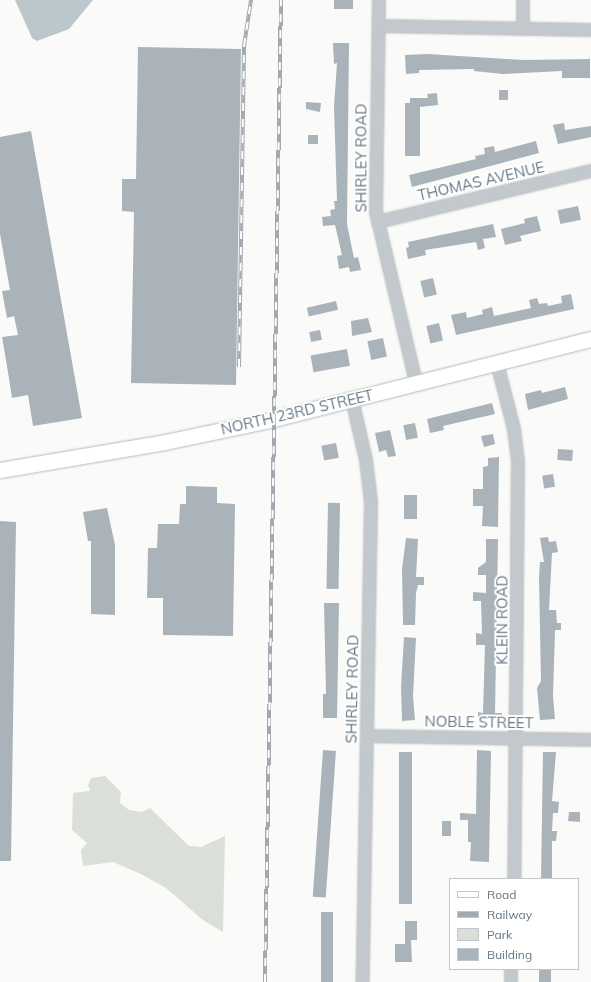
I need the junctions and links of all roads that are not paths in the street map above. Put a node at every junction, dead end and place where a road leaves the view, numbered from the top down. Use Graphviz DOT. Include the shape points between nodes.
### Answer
graph roads {
  1 [pos="379,0"];
  2 [pos="523,0"];
  3 [pos="379,26"];
  4 [pos="523,28"];
  5 [pos="591,30"];
  6 [pos="591,171"];
  7 [pos="378,222"];
  8 [pos="591,339"];
  9 [pos="497,363"];
  10 [pos="416,383"];
  11 [pos="352,399"];
  12 [pos="0,470"];
  13 [pos="367,736"];
  14 [pos="517,739"];
  15 [pos="591,740"];
  16 [pos="514,878"];
  17 [pos="511,970"];
  18 [pos="363,982"];
  19 [pos="511,982"];
  1 -- 3 [label="street, SHIRLEY ROAD"];
  2 -- 4 [label="street"];
  3 -- 4 [label="street"];
  3 -- 7 [label="street, SHIRLEY ROAD" via="375,198"];
  4 -- 5 [label="street"];
  6 -- 7 [label="street, THOMAS AVENUE"];
  7 -- 10 [label="street, SHIRLEY ROAD"];
  8 -- 9 [label="main road, NORTH 23RD STREET"];
  9 -- 10 [label="main road, NORTH 23RD STREET"];
  9 -- 14 [label="street, KLEIN ROAD" via="514,429 518,462"];
  10 -- 11 [label="main road, NORTH 23RD STREET"];
  11 -- 12 [label="main road, NORTH 23RD STREET" via="165,442"];
  11 -- 13 [label="street, SHIRLEY ROAD" via="366,460 371,502"];
  13 -- 14 [label="street, NOBLE STREET"];
  13 -- 18 [label="street, SHIRLEY ROAD"];
  14 -- 15 [label="street, NOBLE STREET"];
  14 -- 16 [label="street, KLEIN ROAD"];
  17 -- 19 [label="street"];
}
